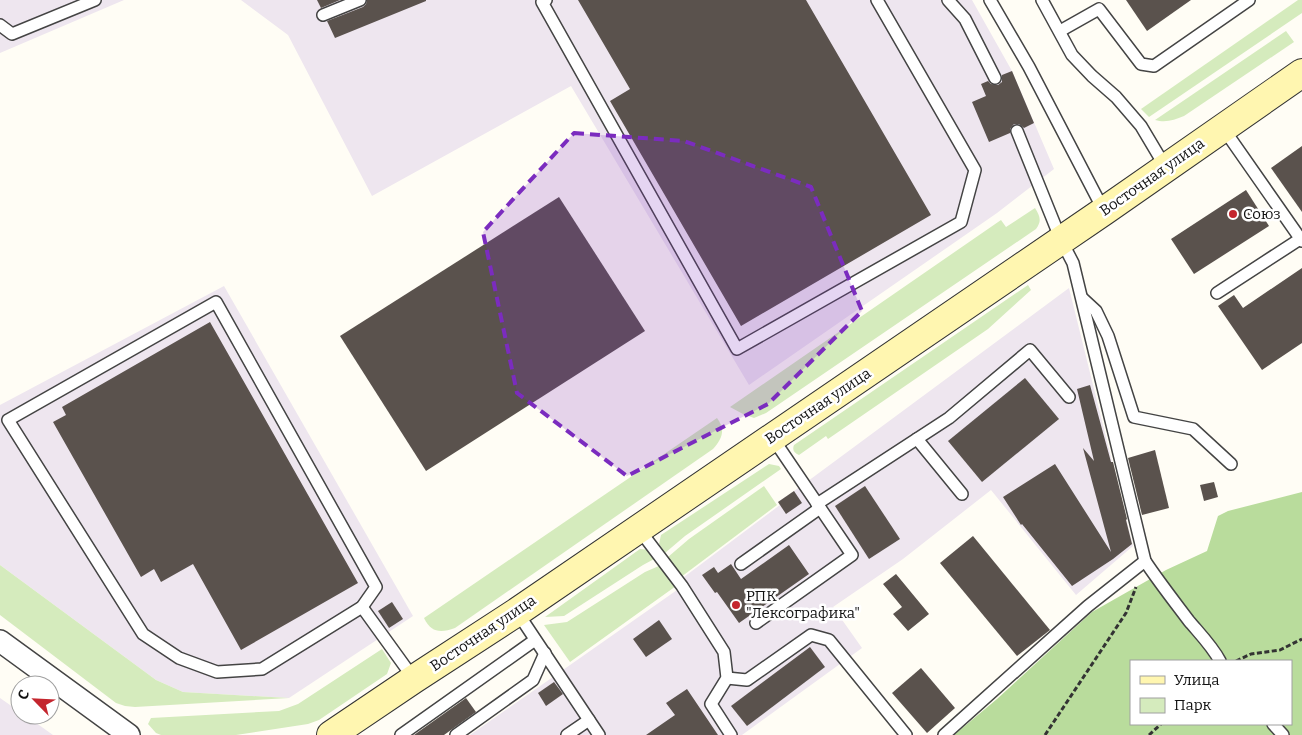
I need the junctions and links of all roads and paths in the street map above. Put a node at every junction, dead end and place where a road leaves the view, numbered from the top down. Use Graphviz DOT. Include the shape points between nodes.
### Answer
graph roads {
  1 [pos="96,0"];
  2 [pos="360,0"];
  3 [pos="546,0"];
  4 [pos="877,0"];
  5 [pos="948,0"];
  6 [pos="990,0"];
  7 [pos="1042,0"];
  8 [pos="1249,0"];
  9 [pos="323,15"];
  10 [pos="0,25"];
  11 [pos="1060,31"];
  12 [pos="995,78"];
  13 [pos="1299,80"];
  14 [pos="1223,128"];
  15 [pos="1017,131"];
  16 [pos="1166,168"];
  17 [pos="1104,211"];
  18 [pos="1061,240"];
  19 [pos="1301,240"];
  20 [pos="1217,293"];
  21 [pos="1083,299"];
  22 [pos="1069,397"];
  23 [pos="772,437"];
  24 [pos="916,438"];
  25 [pos="1231,464"];
  26 [pos="962,494"];
  27 [pos="819,506"];
  28 [pos="638,528"];
  29 [pos="1146,561"];
  30 [pos="741,564"];
  31 [pos="362,607"];
  32 [pos="516,612"];
  33 [pos="756,623"];
  34 [pos="1302,639"];
  35 [pos="535,640"];
  36 [pos="0,641"];
  37 [pos="545,653"];
  38 [pos="1219,660"];
  39 [pos="1238,660"];
  40 [pos="726,678"];
  41 [pos="414,679"];
  42 [pos="589,720"];
  43 [pos="1160,725"];
  44 [pos="1274,725"];
  45 [pos="129,735"];
  46 [pos="331,735"];
  47 [pos="401,735"];
  48 [pos="456,735"];
  49 [pos="567,735"];
  50 [pos="599,735"];
  51 [pos="732,735"];
  52 [pos="906,735"];
  53 [pos="944,735"];
  54 [pos="1045,735"];
  55 [pos="1149,735"];
  56 [pos="1283,735"];
  1 -- 10 [label="lane" via="12,34"];
  2 -- 9 [label="lane"];
  3 -- 4 [label="lane" via="542,2 737,349 961,222 975,170"];
  5 -- 12 [label="lane" via="965,19"];
  6 -- 17 [label="lane"];
  7 -- 11 [label="lane"];
  8 -- 11 [label="lane" via="1154,66 1141,64 1099,9"];
  11 -- 16 [label="lane" via="1072,56 1116,97 1141,126"];
  13 -- 14 [label="street, Восточная улица"];
  14 -- 16 [label="street, Восточная улица"];
  14 -- 19 [label="lane"];
  15 -- 18 [label="lane"];
  16 -- 17 [label="street, Восточная улица"];
  17 -- 18 [label="street, Восточная улица"];
  18 -- 21 [label="lane" via="1073,263"];
  18 -- 23 [label="street, Восточная улица"];
  19 -- 20 [label="lane"];
  21 -- 25 [label="lane" via="1096,311 1108,336 1134,417 1193,429"];
  21 -- 29 [label="lane"];
  22 -- 24 [label="lane" via="1030,350 949,418"];
  23 -- 27 [label="lane"];
  23 -- 28 [label="street, Восточная улица"];
  24 -- 26 [label="lane"];
  24 -- 27 [label="lane"];
  27 -- 30 [label="lane"];
  27 -- 33 [label="lane" via="852,556"];
  28 -- 32 [label="street, Восточная улица"];
  28 -- 40 [label="lane" via="682,586 724,652"];
  29 -- 38 [label="lane"];
  29 -- 53 [label="lane" via="1088,606"];
  29 -- 54 [label="path" via="1126,613"];
  31 -- 31 [label="lane" via="376,588 216,302 8,420 143,634 179,658 217,672 262,669"];
  31 -- 41 [label="lane"];
  32 -- 35 [label="lane"];
  32 -- 41 [label="street, Восточная улица"];
  34 -- 39 [label="path" via="1280,650 1251,654"];
  35 -- 37 [label="lane"];
  35 -- 47 [label="lane"];
  36 -- 45 [label="street"];
  37 -- 42 [label="lane"];
  37 -- 48 [label="lane" via="533,680"];
  40 -- 51 [label="lane" via="711,704"];
  40 -- 52 [label="lane" via="746,680 811,635 829,640"];
  41 -- 46 [label="street, Восточная улица"];
  42 -- 49 [label="lane"];
  42 -- 50 [label="lane"];
  43 -- 55 [label="path"];
  44 -- 56 [label="lane"];
}
